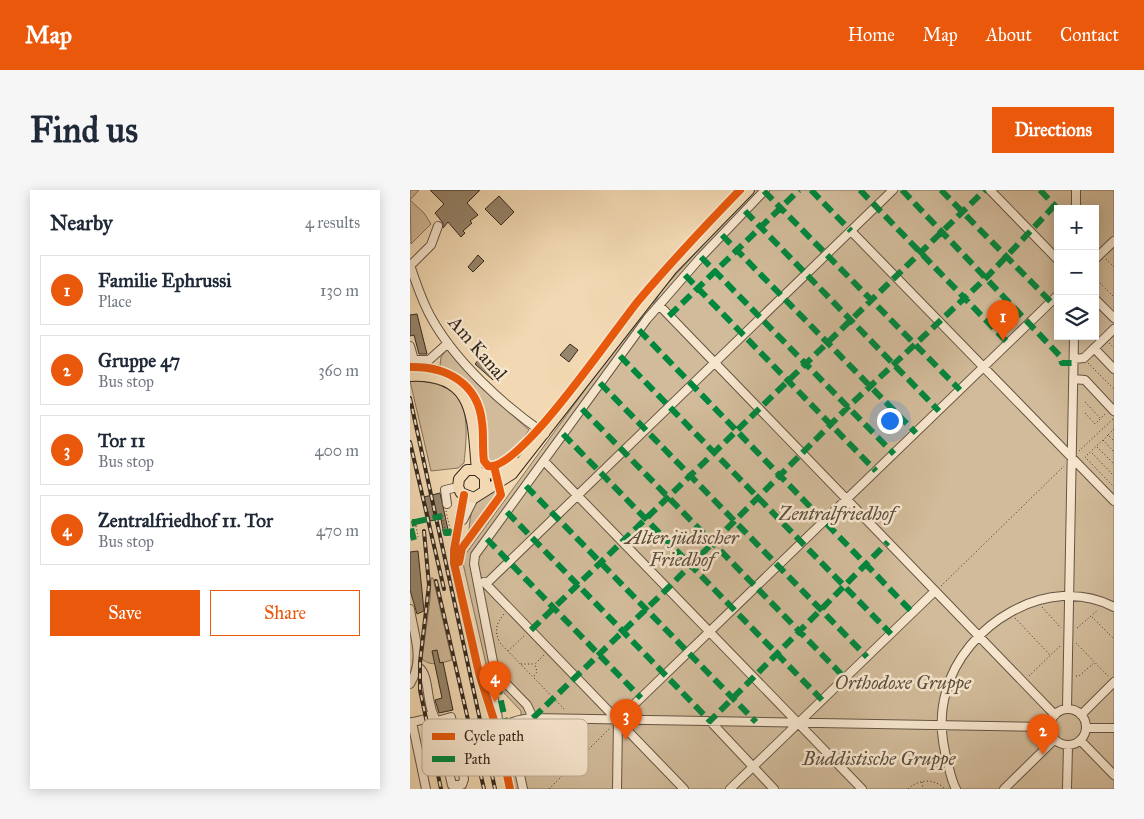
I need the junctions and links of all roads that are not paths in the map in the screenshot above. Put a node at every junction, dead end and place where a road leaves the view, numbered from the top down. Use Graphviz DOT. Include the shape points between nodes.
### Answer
graph roads {
  1 [pos="749,190"];
  2 [pos="766,190"];
  3 [pos="893,190"];
  4 [pos="990,190"];
  5 [pos="1076,190"];
  6 [pos="1076,205"];
  7 [pos="438,226"];
  8 [pos="851,231"];
  9 [pos="1114,240"];
  10 [pos="1099,255"];
  11 [pos="1054,256"];
  12 [pos="410,265"];
  13 [pos="1054,299"];
  14 [pos="1099,303"];
  15 [pos="659,305"];
  16 [pos="1114,318"];
  17 [pos="1114,328"];
  18 [pos="1074,340"];
  19 [pos="448,343"];
  20 [pos="410,346"];
  21 [pos="1094,348"];
  22 [pos="1074,359"];
  23 [pos="715,363"];
  24 [pos="984,368"];
  25 [pos="1114,369"];
  26 [pos="410,376"];
  27 [pos="1073,379"];
  28 [pos="1113,409"];
  29 [pos="474,430"];
  30 [pos="545,434"];
  31 [pos="1072,458"];
  32 [pos="522,461"];
  33 [pos="544,461"];
  34 [pos="466,470"];
  35 [pos="480,472"];
  36 [pos="486,489"];
  37 [pos="465,493"];
  38 [pos="578,495"];
  39 [pos="847,500"];
  40 [pos="1114,502"];
  41 [pos="447,504"];
  42 [pos="476,577"];
  43 [pos="487,583"];
  44 [pos="936,591"];
  45 [pos="1069,595"];
  46 [pos="1110,604"];
  47 [pos="410,609"];
  48 [pos="710,632"];
  49 [pos="979,637"];
  50 [pos="418,667"];
  51 [pos="1114,682"];
  52 [pos="410,684"];
  53 [pos="1068,709"];
  54 [pos="431,714"];
  55 [pos="1055,715"];
  56 [pos="1081,715"];
  57 [pos="533,718"];
  58 [pos="425,719"];
  59 [pos="435,719"];
  60 [pos="498,719"];
  61 [pos="519,719"];
  62 [pos="565,719"];
  63 [pos="588,719"];
  64 [pos="618,720"];
  65 [pos="710,721"];
  66 [pos="411,722"];
  67 [pos="798,723"];
  68 [pos="941,726"];
  69 [pos="1050,727"];
  70 [pos="1086,728"];
  71 [pos="1114,728"];
  72 [pos="630,734"];
  73 [pos="618,738"];
  74 [pos="1055,739"];
  75 [pos="1080,740"];
  76 [pos="1068,745"];
  77 [pos="753,767"];
  78 [pos="422,771"];
  79 [pos="1114,775"];
  80 [pos="423,776"];
  81 [pos="450,776"];
  82 [pos="463,776"];
  83 [pos="507,776"];
  84 [pos="521,776"];
  85 [pos="426,789"];
  86 [pos="510,789"];
  87 [pos="524,789"];
  88 [pos="617,789"];
  89 [pos="684,789"];
  90 [pos="730,789"];
  91 [pos="774,789"];
  92 [pos="862,789"];
  93 [pos="956,789"];
  94 [pos="1004,789"];
  95 [pos="1067,789"];
  1 -- 30 [label="main road" via="672,268"];
  2 -- 15 [label="street"];
  3 -- 8 [label="street"];
  4 -- 11 [label="street"];
  5 -- 6 [label="street"];
  7 -- 12 [label="street" via="431,244"];
  8 -- 23 [label="street"];
  8 -- 24 [label="street"];
  9 -- 10 [label="street"];
  12 -- 19 [label="street, Am Kanal" via="431,318"];
  13 -- 24 [label="street"];
  14 -- 16 [label="street"];
  15 -- 23 [label="street"];
  15 -- 33 [label="street"];
  17 -- 21 [label="street"];
  18 -- 22 [label="street"];
  19 -- 20 [label="street" via="429,360 414,360"];
  19 -- 30 [label="street, Am Kanal" via="479,378"];
  21 -- 22 [label="street" via="1084,358"];
  21 -- 25 [label="street"];
  22 -- 27 [label="street"];
  23 -- 38 [label="street"];
  23 -- 39 [label="street"];
  24 -- 31 [label="street"];
  24 -- 39 [label="street"];
  26 -- 29 [label="main road" via="433,376 450,383 468,404"];
  27 -- 28 [label="street" via="1085,380"];
  27 -- 31 [label="street"];
  29 -- 34 [label="main road"];
  29 -- 35 [label="main road"];
  30 -- 32 [label="main road"];
  31 -- 40 [label="street"];
  31 -- 45 [label="street"];
  32 -- 35 [label="main road" via="497,473"];
  32 -- 36 [label="main road" via="512,474"];
  33 -- 38 [label="street"];
  33 -- 42 [label="street" via="475,555"];
  34 -- 35 [label="main road"];
  34 -- 37 [label="main road" via="458,479"];
  35 -- 36 [label="main road" via="486,481"];
  36 -- 37 [label="main road"];
  37 -- 41 [label="street" via="445,490"];
  37 -- 60 [label="street" via="454,558 480,676 493,695"];
  38 -- 43 [label="street"];
  38 -- 48 [label="street"];
  39 -- 44 [label="street"];
  39 -- 48 [label="street"];
  42 -- 43 [label="street"];
  42 -- 57 [label="street" via="495,672 526,705"];
  43 -- 64 [label="street"];
  44 -- 49 [label="street"];
  44 -- 67 [label="street"];
  45 -- 46 [label="street"];
  45 -- 49 [label="street" via="1035,600 1010,612"];
  45 -- 53 [label="street"];
  47 -- 50 [label="street" via="418,642"];
  48 -- 64 [label="street"];
  48 -- 67 [label="street"];
  49 -- 55 [label="street"];
  49 -- 68 [label="street" via="963,654 946,691"];
  50 -- 52 [label="street"];
  50 -- 54 [label="street" via="424,673"];
  51 -- 56 [label="street"];
  53 -- 55 [label="street"];
  53 -- 56 [label="street"];
  54 -- 58 [label="street"];
  54 -- 59 [label="street"];
  55 -- 69 [label="street"];
  56 -- 70 [label="street"];
  57 -- 61 [label="street"];
  57 -- 62 [label="street"];
  63 -- 64 [label="street"];
  64 -- 65 [label="street"];
  64 -- 72 [label="street"];
  64 -- 73 [label="street"];
  65 -- 67 [label="street"];
  65 -- 77 [label="street"];
  66 -- 78 [label="street"];
  67 -- 68 [label="street"];
  67 -- 77 [label="street"];
  67 -- 92 [label="street"];
  68 -- 69 [label="street"];
  68 -- 93 [label="street" via="944,751"];
  69 -- 74 [label="street"];
  70 -- 71 [label="street"];
  70 -- 75 [label="street"];
  72 -- 73 [label="street"];
  72 -- 89 [label="street"];
  73 -- 88 [label="street"];
  74 -- 76 [label="street"];
  74 -- 94 [label="street"];
  75 -- 76 [label="street"];
  75 -- 79 [label="street"];
  76 -- 95 [label="street"];
  77 -- 90 [label="street"];
  77 -- 91 [label="street"];
  80 -- 85 [label="street"];
  81 -- 82 [label="street" via="452,785 462,785"];
  83 -- 86 [label="street"];
  84 -- 87 [label="street"];
}
